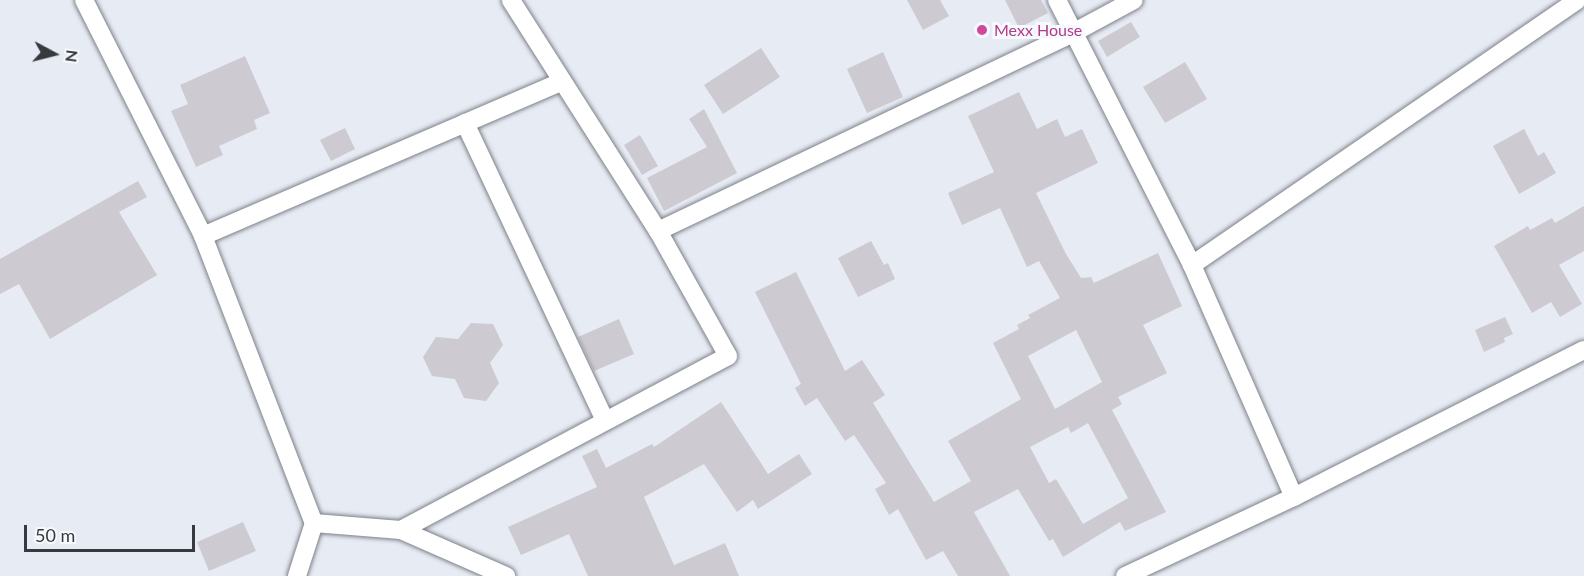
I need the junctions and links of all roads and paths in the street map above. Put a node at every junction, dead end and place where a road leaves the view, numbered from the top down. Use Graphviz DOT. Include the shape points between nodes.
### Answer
graph roads {
  1 [pos="84,0"];
  2 [pos="511,0"];
  3 [pos="1057,0"];
  4 [pos="1134,0"];
  5 [pos="1578,0"];
  6 [pos="1073,33"];
  7 [pos="561,82"];
  8 [pos="465,123"];
  9 [pos="658,231"];
  10 [pos="203,236"];
  11 [pos="1192,265"];
  12 [pos="1584,350"];
  13 [pos="605,420"];
  14 [pos="1294,497"];
  15 [pos="314,524"];
  16 [pos="401,530"];
  17 [pos="297,576"];
  18 [pos="506,576"];
  19 [pos="1125,576"];
  1 -- 10 [label="street"];
  2 -- 7 [label="street"];
  3 -- 6 [label="street"];
  4 -- 6 [label="street"];
  5 -- 11 [label="street"];
  6 -- 9 [label="street"];
  6 -- 11 [label="street"];
  7 -- 8 [label="street"];
  7 -- 9 [label="street"];
  8 -- 10 [label="street"];
  8 -- 13 [label="street"];
  9 -- 13 [label="street" via="728,356"];
  10 -- 15 [label="street"];
  11 -- 14 [label="street"];
  12 -- 14 [label="street"];
  13 -- 16 [label="street"];
  14 -- 19 [label="street"];
  15 -- 16 [label="street"];
  15 -- 17 [label="street"];
  16 -- 18 [label="street"];
}
